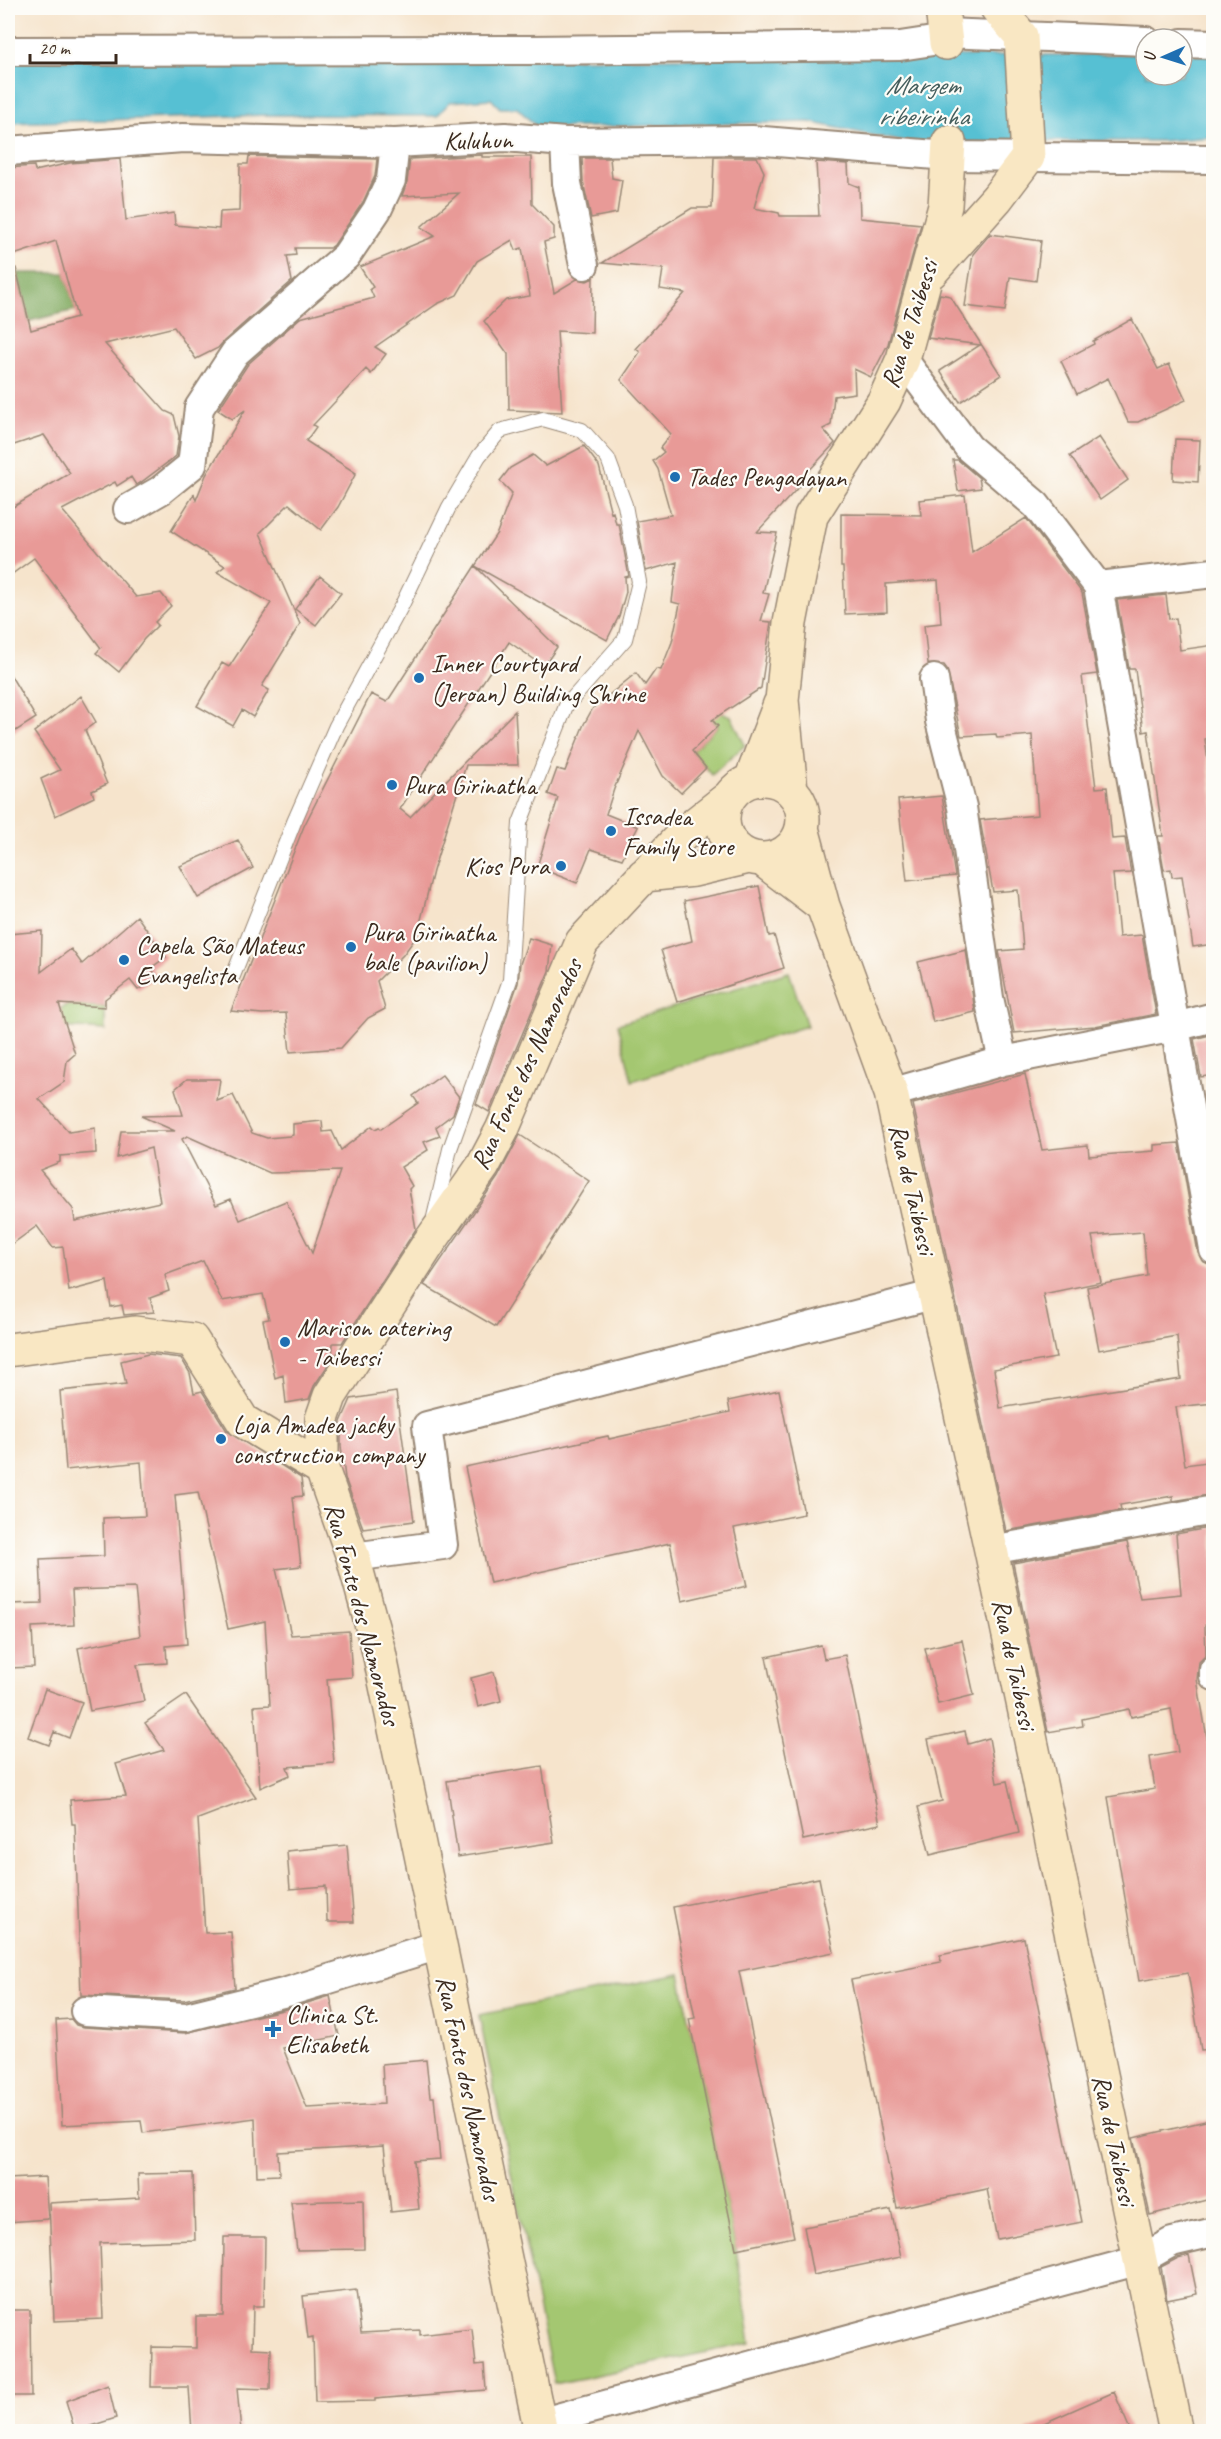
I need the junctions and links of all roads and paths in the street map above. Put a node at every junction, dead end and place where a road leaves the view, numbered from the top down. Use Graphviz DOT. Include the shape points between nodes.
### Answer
graph roads {
  1 [pos="997,8"];
  2 [pos="945,31"];
  3 [pos="1134,41"];
  4 [pos="1022,43"];
  5 [pos="1194,43"];
  6 [pos="1214,44"];
  7 [pos="8,51"];
  8 [pos="565,142"];
  9 [pos="395,143"];
  10 [pos="949,149"];
  11 [pos="8,150"];
  12 [pos="1028,154"];
  13 [pos="1214,159"];
  14 [pos="584,265"];
  15 [pos="926,277"];
  16 [pos="903,359"];
  17 [pos="128,509"];
  18 [pos="1214,573"];
  19 [pos="1098,586"];
  20 [pos="934,679"];
  21 [pos="782,700"];
  22 [pos="739,789"];
  23 [pos="791,790"];
  24 [pos="802,828"];
  25 [pos="756,858"];
  26 [pos="644,875"];
  27 [pos="823,906"];
  28 [pos="233,976"];
  29 [pos="1214,1017"];
  30 [pos="1175,1027"];
  31 [pos="1004,1061"];
  32 [pos="891,1093"];
  33 [pos="429,1243"];
  34 [pos="1214,1250"];
  35 [pos="936,1294"];
  36 [pos="8,1350"];
  37 [pos="322,1469"];
  38 [pos="1214,1510"];
  39 [pos="991,1550"];
  40 [pos="353,1557"];
  41 [pos="1214,1670"];
  42 [pos="1214,1676"];
  43 [pos="440,1945"];
  44 [pos="86,2011"];
  45 [pos="1214,2232"];
  46 [pos="1140,2260"];
  47 [pos="540,2427"];
  48 [pos="1176,2432"];
  1 -- 4 [label="street"];
  2 -- 4 [label="street"];
  2 -- 7 [label="street" via="900,46"];
  3 -- 4 [label="street"];
  4 -- 12 [label="street"];
  5 -- 6 [label="street"];
  8 -- 9 [label="street, Kuluhun" via="505,137"];
  8 -- 10 [label="street, Kuluhun" via="752,140"];
  8 -- 14 [label="street" via="567,183"];
  9 -- 11 [label="street, Kuluhun" via="183,138"];
  9 -- 17 [label="street" via="391,180 377,210 346,256 235,353 199,408 192,465 161,490"];
  10 -- 12 [label="street, Kuluhun"];
  10 -- 15 [label="street, Rua de Taibessi" via="945,206"];
  12 -- 13 [label="street, Kuluhun"];
  12 -- 15 [label="street" via="997,198"];
  15 -- 16 [label="street, Rua de Taibessi"];
  16 -- 19 [label="street" via="969,448 1036,505"];
  16 -- 21 [label="street, Rua de Taibessi" via="884,401 811,516 790,623"];
  18 -- 19 [label="street"];
  19 -- 30 [label="street"];
  20 -- 31 [label="street" via="940,721 962,807 989,998"];
  21 -- 22 [label="street, Rua de Taibessi"];
  21 -- 23 [label="street, Rua de Taibessi"];
  22 -- 23 [label="street" via="765,778 779,781"];
  22 -- 25 [label="street" via="723,811 723,826 737,850"];
  22 -- 26 [label="street, Rua Fonte dos Namorados" via="685,832"];
  23 -- 24 [label="street" via="799,801"];
  24 -- 25 [label="street" via="788,851 776,857"];
  24 -- 27 [label="street, Rua de Taibessi"];
  25 -- 26 [label="street"];
  25 -- 27 [label="street"];
  26 -- 33 [label="street, Rua Fonte dos Namorados" via="582,942 502,1130 483,1166"];
  27 -- 32 [label="street, Rua de Taibessi"];
  28 -- 33 [label="lane" via="336,726 479,456 500,431 543,420 582,430 608,459 622,496 639,582 625,639 566,706 520,823 510,980 450,1149"];
  29 -- 30 [label="street"];
  30 -- 31 [label="street"];
  30 -- 34 [label="street"];
  31 -- 32 [label="street"];
  32 -- 35 [label="street, Rua de Taibessi"];
  33 -- 37 [label="street, Rua Fonte dos Namorados" via="330,1396 322,1419"];
  35 -- 39 [label="street, Rua de Taibessi"];
  35 -- 40 [label="street" via="427,1426 443,1545"];
  36 -- 37 [label="street" via="134,1333 192,1340 243,1421"];
  37 -- 40 [label="street, Rua Fonte dos Namorados"];
  38 -- 39 [label="street"];
  39 -- 46 [label="street, Rua de Taibessi"];
  40 -- 43 [label="street, Rua Fonte dos Namorados" via="379,1652"];
  41 -- 42 [label="street"];
  43 -- 44 [label="street" via="287,1992 186,2017"];
  43 -- 47 [label="street, Rua Fonte dos Namorados"];
  45 -- 46 [label="street" via="1172,2242"];
  46 -- 47 [label="street"];
  46 -- 48 [label="street, Rua de Taibessi"];
}
